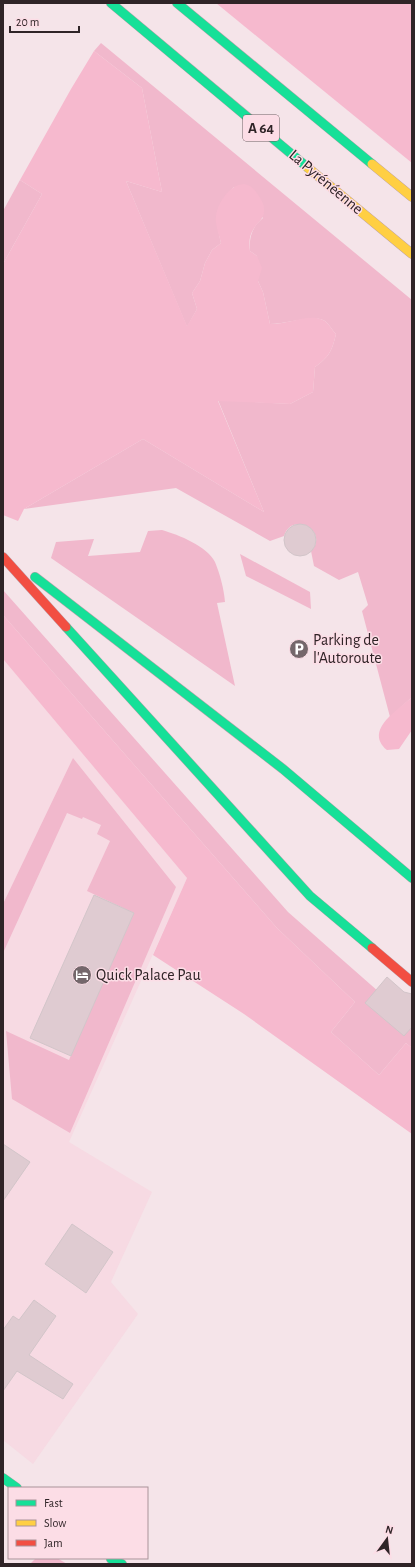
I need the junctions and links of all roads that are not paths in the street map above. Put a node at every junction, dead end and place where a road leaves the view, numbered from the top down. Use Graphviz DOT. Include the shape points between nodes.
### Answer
graph roads {
  1 [pos="111,3"];
  2 [pos="178,3"];
  3 [pos="412,196"];
  4 [pos="412,254"];
  5 [pos="3,553"];
  6 [pos="3,557"];
  7 [pos="412,878"];
  8 [pos="412,982"];
  9 [pos="3,1478"];
  10 [pos="16,1487"];
  11 [pos="113,1560"];
  12 [pos="122,1564"];
  1 -- 4 [label="main road, La Pyrénéenne / A 64"];
  2 -- 3 [label="main road, A 64"];
  5 -- 7 [label="main road" via="283,769"];
  6 -- 8 [label="main road" via="310,896"];
  9 -- 10 [label="main road"];
  11 -- 12 [label="main road"];
}
